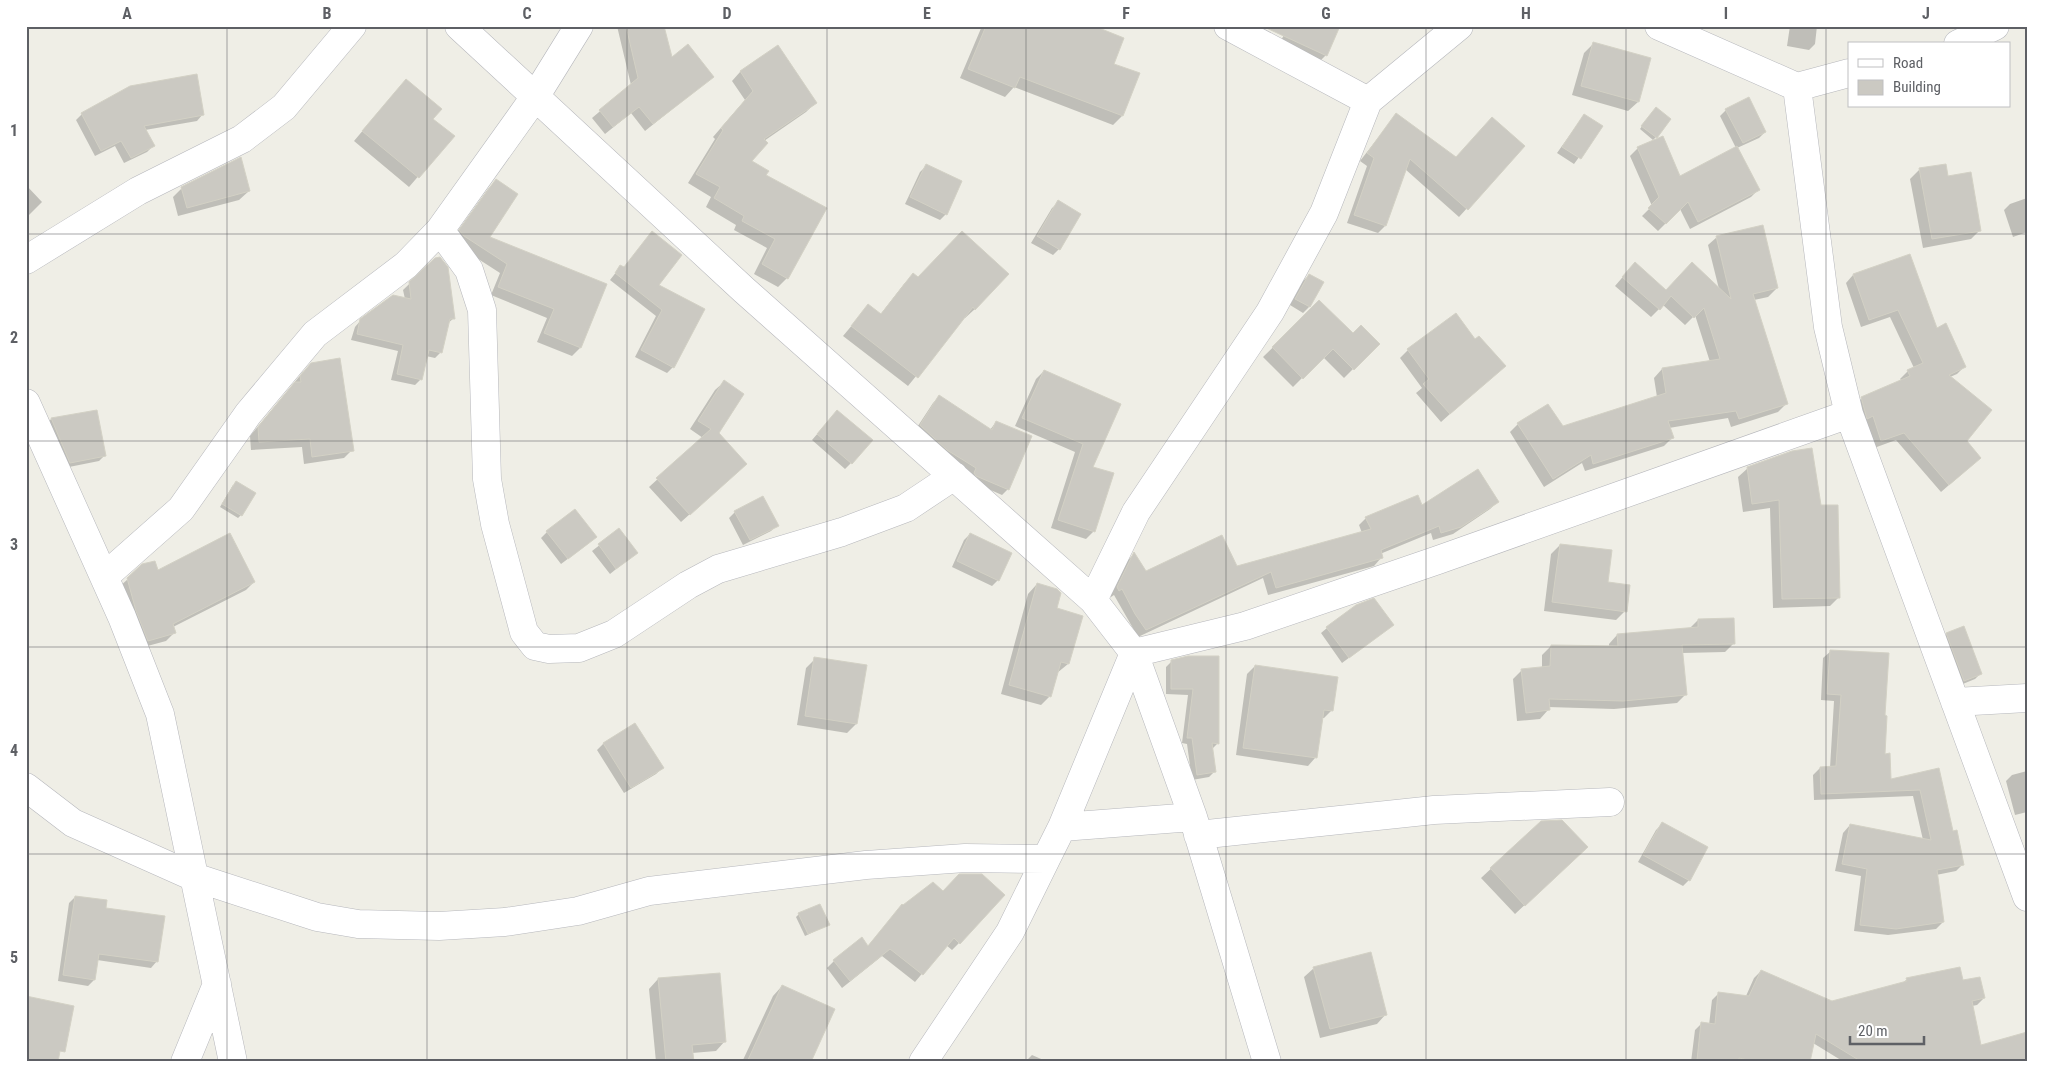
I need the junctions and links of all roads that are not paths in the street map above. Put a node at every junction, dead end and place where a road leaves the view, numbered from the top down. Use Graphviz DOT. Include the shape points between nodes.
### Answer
graph roads {
  1 [pos="352,26"];
  2 [pos="459,26"];
  3 [pos="579,26"];
  4 [pos="1228,26"];
  5 [pos="1460,26"];
  6 [pos="1659,26"];
  7 [pos="1995,26"];
  8 [pos="1962,42"];
  9 [pos="1848,73"];
  10 [pos="1797,87"];
  11 [pos="535,96"];
  12 [pos="1368,101"];
  13 [pos="440,230"];
  14 [pos="26,260"];
  15 [pos="26,403"];
  16 [pos="1849,414"];
  17 [pos="954,476"];
  18 [pos="104,577"];
  19 [pos="1093,600"];
  20 [pos="1134,653"];
  21 [pos="2027,698"];
  22 [pos="1954,702"];
  23 [pos="26,787"];
  24 [pos="1610,802"];
  25 [pos="1196,826"];
  26 [pos="1062,827"];
  27 [pos="1046,859"];
  28 [pos="194,877"];
  29 [pos="2027,897"];
  30 [pos="217,984"];
  31 [pos="185,1062"];
  32 [pos="233,1062"];
  33 [pos="923,1062"];
  34 [pos="1267,1062"];
  1 -- 14 [label="street" via="284,107 242,139 138,191"];
  2 -- 11 [label="street"];
  3 -- 11 [label="street"];
  4 -- 12 [label="street"];
  5 -- 12 [label="street"];
  6 -- 10 [label="street"];
  7 -- 8 [label="street"];
  9 -- 10 [label="street"];
  10 -- 16 [label="street" via="1828,327"];
  11 -- 13 [label="street"];
  11 -- 17 [label="street" via="744,290"];
  12 -- 19 [label="street" via="1324,213 1270,312 1136,512"];
  13 -- 17 [label="street" via="469,270 482,310 487,479 495,524 524,632 535,646 578,648 614,634 718,569 842,532 906,508"];
  13 -- 18 [label="street" via="406,265 315,334 248,414 181,509"];
  15 -- 18 [label="street"];
  16 -- 20 [label="street" via="1245,626"];
  16 -- 22 [label="street"];
  17 -- 19 [label="street"];
  18 -- 28 [label="street" via="160,714"];
  19 -- 20 [label="street"];
  20 -- 25 [label="street"];
  20 -- 26 [label="street"];
  21 -- 22 [label="street"];
  22 -- 29 [label="street"];
  23 -- 28 [label="street" via="72,823"];
  24 -- 25 [label="street"];
  25 -- 26 [label="street"];
  25 -- 34 [label="street"];
  26 -- 27 [label="street"];
  27 -- 28 [label="street" via="966,858 866,865 649,891 578,911 505,922 439,926 358,924 317,917"];
  27 -- 33 [label="street" via="1010,932"];
  28 -- 30 [label="street"];
  30 -- 31 [label="street"];
  30 -- 32 [label="street"];
}
